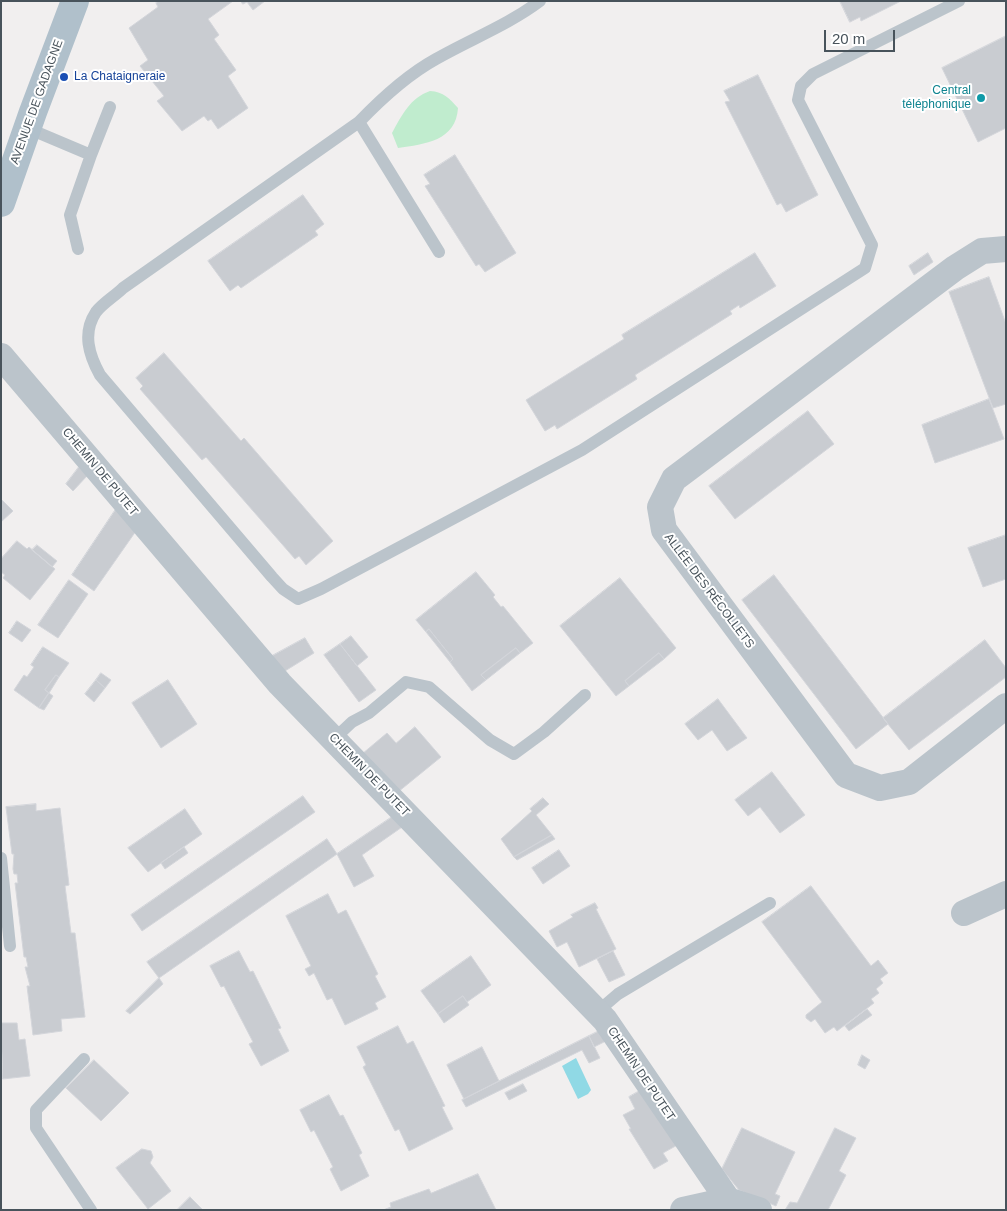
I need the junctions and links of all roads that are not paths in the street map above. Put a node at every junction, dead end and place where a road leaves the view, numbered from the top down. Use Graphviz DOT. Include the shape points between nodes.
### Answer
graph roads {
  1 [pos="75,1"];
  2 [pos="540,1"];
  3 [pos="959,1"];
  4 [pos="110,107"];
  5 [pos="359,122"];
  6 [pos="27,128"];
  7 [pos="91,155"];
  8 [pos="1,203"];
  9 [pos="1006,249"];
  10 [pos="78,250"];
  11 [pos="438,252"];
  12 [pos="1,356"];
  13 [pos="585,695"];
  14 [pos="1006,706"];
  15 [pos="334,739"];
  16 [pos="1,858"];
  17 [pos="1006,894"];
  18 [pos="770,903"];
  19 [pos="964,913"];
  20 [pos="10,946"];
  21 [pos="596,1012"];
  22 [pos="84,1059"];
  23 [pos="728,1200"];
  24 [pos="91,1210"];
  25 [pos="682,1210"];
  26 [pos="759,1210"];
  1 -- 6 [label="main road, AVENUE DE GADAGNE"];
  2 -- 5 [label="lane" via="519,16 435,59 384,96"];
  3 -- 5 [label="lane" via="813,74 801,86 798,100 872,245 865,268 582,450 298,599 272,578 100,375 89,355 88,333 96,312 123,288"];
  4 -- 7 [label="lane"];
  5 -- 11 [label="lane"];
  6 -- 7 [label="lane"];
  6 -- 8 [label="main road, AVENUE DE GADAGNE"];
  7 -- 10 [label="lane" via="70,215"];
  9 -- 14 [label="street, ALLÉE DES RÉCOLLETS" via="982,251 939,280 674,479 660,507 664,530 846,775 880,788 909,782"];
  12 -- 15 [label="street, CHEMIN DE PUTET" via="244,642"];
  13 -- 15 [label="lane" via="514,754 490,740 429,688 406,682"];
  15 -- 21 [label="street, CHEMIN DE PUTET"];
  16 -- 20 [label="lane"];
  17 -- 19 [label="street"];
  18 -- 21 [label="lane" via="618,994"];
  21 -- 23 [label="street, CHEMIN DE PUTET" via="605,1020"];
  22 -- 24 [label="lane" via="36,1110 36,1128"];
  23 -- 25 [label="street"];
  23 -- 26 [label="street"];
}
